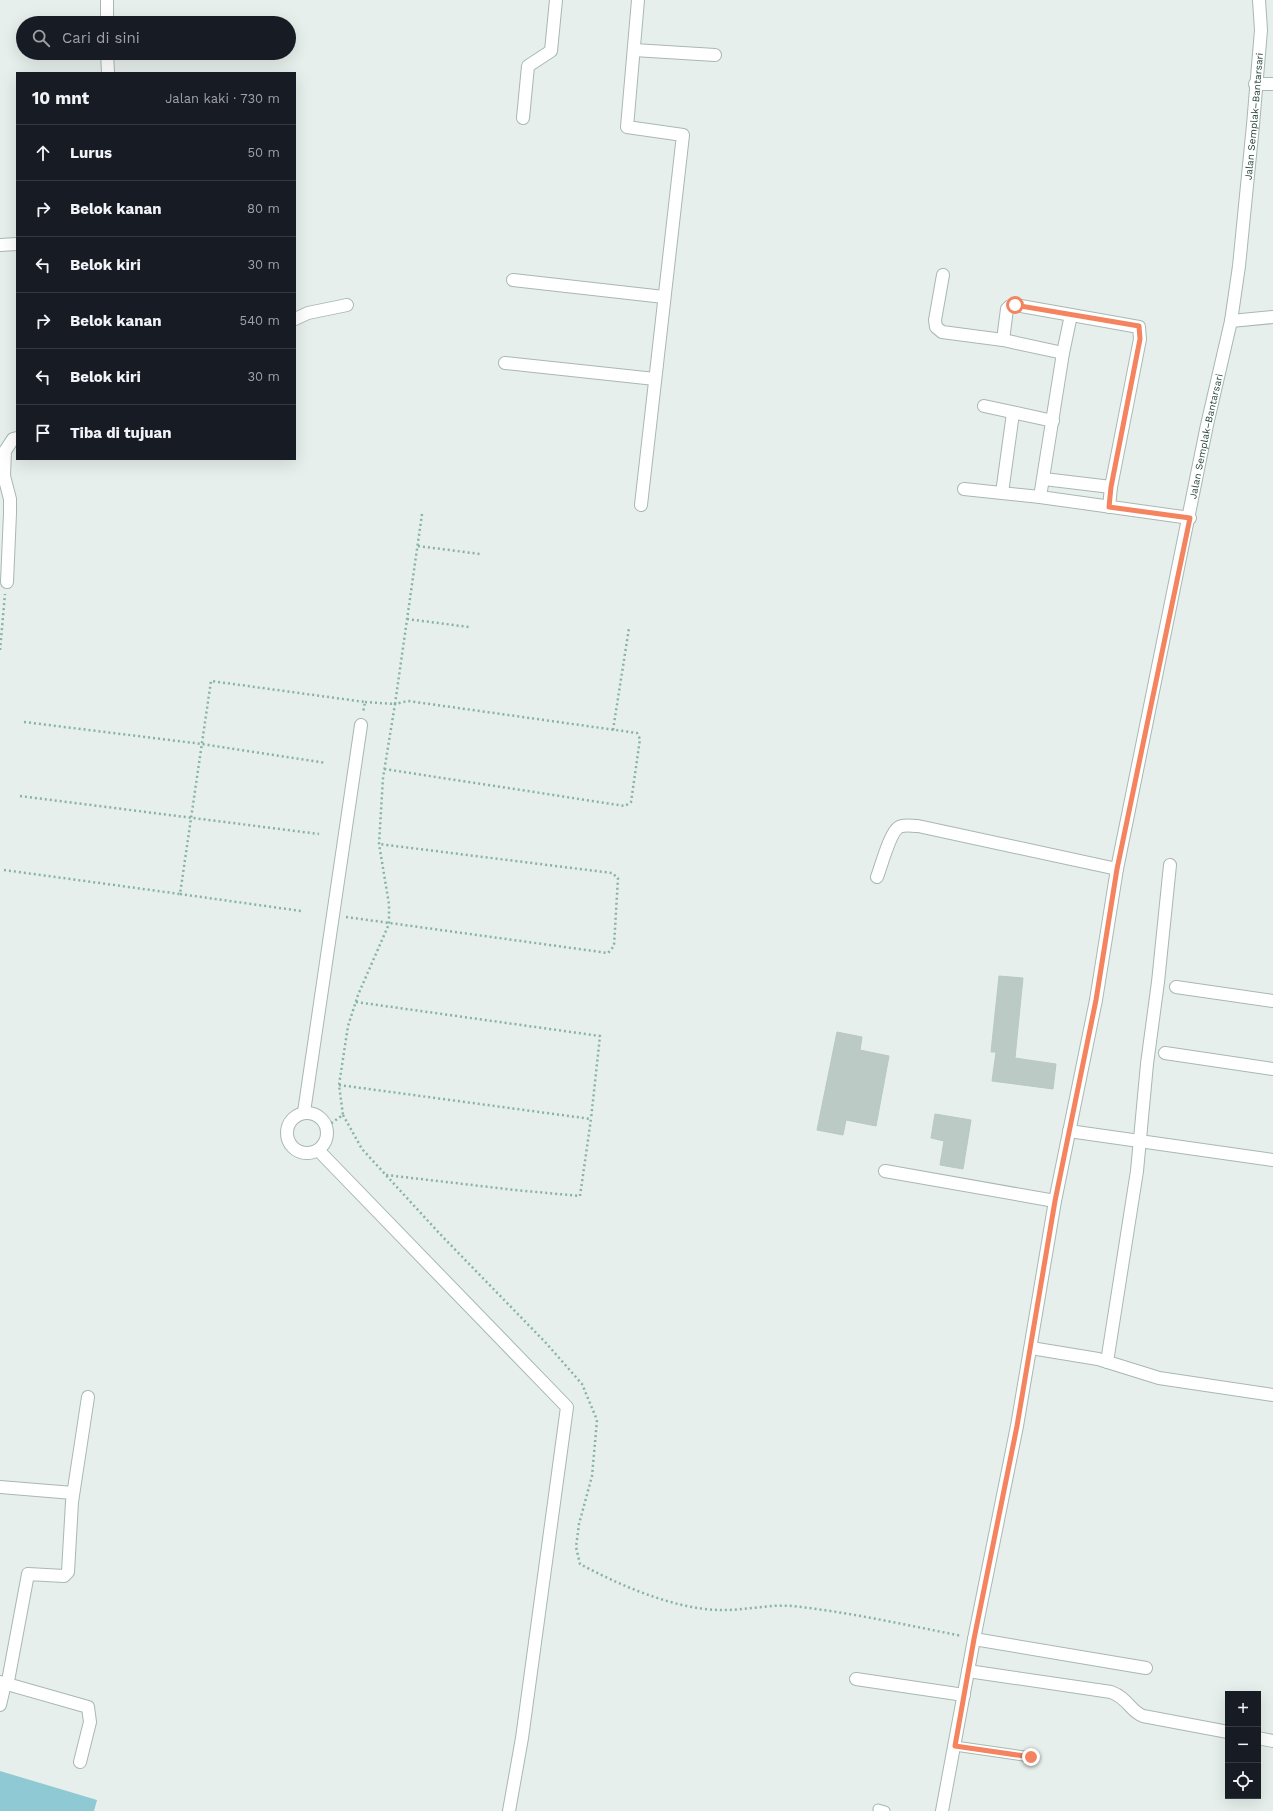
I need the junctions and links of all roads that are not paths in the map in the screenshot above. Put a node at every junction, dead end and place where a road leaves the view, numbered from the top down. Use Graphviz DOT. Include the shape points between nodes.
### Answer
graph roads {
  1 [pos="107,0"];
  2 [pos="556,0"];
  3 [pos="638,0"];
  4 [pos="1259,0"];
  5 [pos="107,16"];
  6 [pos="634,50"];
  7 [pos="715,55"];
  8 [pos="107,60"];
  9 [pos="108,72"];
  10 [pos="1255,84"];
  11 [pos="1273,84"];
  12 [pos="523,118"];
  13 [pos="16,244"];
  14 [pos="0,245"];
  15 [pos="943,275"];
  16 [pos="513,280"];
  17 [pos="664,297"];
  18 [pos="347,305"];
  19 [pos="1071,315"];
  20 [pos="1273,317"];
  21 [pos="296,319"];
  22 [pos="1231,321"];
  23 [pos="1003,340"];
  24 [pos="1063,353"];
  25 [pos="505,363"];
  26 [pos="655,379"];
  27 [pos="984,406"];
  28 [pos="1013,413"];
  29 [pos="1053,421"];
  30 [pos="16,438"];
  31 [pos="1044,479"];
  32 [pos="1111,487"];
  33 [pos="964,489"];
  34 [pos="1002,493"];
  35 [pos="1040,497"];
  36 [pos="641,505"];
  37 [pos="1109,507"];
  38 [pos="1190,518"];
  39 [pos="7,582"];
  40 [pos="361,725"];
  41 [pos="1170,865"];
  42 [pos="1117,869"];
  43 [pos="877,877"];
  44 [pos="1176,987"];
  45 [pos="1273,1001"];
  46 [pos="1165,1053"];
  47 [pos="1273,1069"];
  48 [pos="304,1112"];
  49 [pos="1069,1131"];
  50 [pos="1141,1141"];
  51 [pos="319,1151"];
  52 [pos="1273,1160"];
  53 [pos="885,1171"];
  54 [pos="1055,1201"];
  55 [pos="1031,1348"];
  56 [pos="1107,1362"];
  57 [pos="1273,1395"];
  58 [pos="88,1398"];
  59 [pos="0,1487"];
  60 [pos="73,1493"];
  61 [pos="974,1639"];
  62 [pos="1146,1668"];
  63 [pos="968,1671"];
  64 [pos="856,1679"];
  65 [pos="3,1683"];
  66 [pos="964,1695"];
  67 [pos="0,1705"];
  68 [pos="1225,1731"];
  69 [pos="1261,1739"];
  70 [pos="1273,1741"];
  71 [pos="955,1746"];
  72 [pos="1031,1757"];
  73 [pos="80,1762"];
  74 [pos="509,1811"];
  75 [pos="942,1811"];
  1 -- 5 [label="street"];
  2 -- 12 [label="street" via="552,51 528,66"];
  3 -- 6 [label="street"];
  4 -- 10 [label="street, Jalan Semplak–Bantarsari" via="1260,30"];
  6 -- 7 [label="street"];
  6 -- 17 [label="street" via="626,127 682,135"];
  8 -- 9 [label="street"];
  10 -- 11 [label="street"];
  10 -- 22 [label="street, Jalan Semplak–Bantarsari" via="1239,266"];
  13 -- 14 [label="street"];
  15 -- 23 [label="street" via="936,326 942,332"];
  16 -- 17 [label="street"];
  17 -- 26 [label="street"];
  18 -- 21 [label="street" via="308,313"];
  19 -- 23 [label="street" via="1010,306 1007,309"];
  19 -- 24 [label="street"];
  19 -- 32 [label="street" via="1139,326 1140,330"];
  20 -- 22 [label="street"];
  22 -- 38 [label="street, Jalan Semplak–Bantarsari" via="1207,425"];
  23 -- 24 [label="street"];
  24 -- 29 [label="street"];
  25 -- 26 [label="street"];
  26 -- 36 [label="street"];
  27 -- 28 [label="street"];
  28 -- 29 [label="street"];
  28 -- 34 [label="street"];
  29 -- 31 [label="street"];
  30 -- 39 [label="street" via="5,451 4,476 10,499"];
  31 -- 32 [label="street"];
  31 -- 35 [label="street"];
  32 -- 37 [label="street"];
  33 -- 34 [label="street"];
  34 -- 35 [label="street"];
  35 -- 37 [label="street"];
  37 -- 38 [label="street"];
  38 -- 42 [label="street, Jalan Semplak–Bantarsari"];
  40 -- 48 [label="street"];
  41 -- 50 [label="street" via="1147,1064"];
  42 -- 43 [label="street" via="904,825 897,828 892,836"];
  42 -- 49 [label="street, Jalan Semplak–Bantarsari" via="1096,1000"];
  44 -- 45 [label="street"];
  46 -- 47 [label="street"];
  48 -- 51 [label="street" via="318,1115 327,1126 327,1139"];
  48 -- 51 [label="street" via="291,1119 286,1133 291,1148 304,1154"];
  49 -- 50 [label="street"];
  49 -- 54 [label="street, Jalan Semplak–Bantarsari"];
  50 -- 52 [label="street"];
  50 -- 56 [label="street"];
  51 -- 74 [label="street" via="568,1407 522,1738"];
  53 -- 54 [label="street"];
  54 -- 55 [label="street, Jalan Semplak–Bantarsari"];
  55 -- 56 [label="street"];
  55 -- 61 [label="street, Jalan Semplak–Bantarsari"];
  56 -- 57 [label="street" via="1159,1378"];
  58 -- 60 [label="street"];
  59 -- 60 [label="street"];
  60 -- 65 [label="street" via="68,1572 64,1576 28,1574"];
  61 -- 62 [label="street"];
  61 -- 63 [label="street, Jalan Semplak–Bantarsari"];
  63 -- 66 [label="street, Jalan Semplak–Bantarsari"];
  63 -- 68 [label="street" via="1111,1692 1125,1699 1143,1716"];
  64 -- 66 [label="street"];
  65 -- 67 [label="street"];
  65 -- 73 [label="street" via="88,1707 90,1722"];
  66 -- 71 [label="street, Jalan Semplak–Bantarsari"];
  69 -- 70 [label="street"];
  71 -- 72 [label="lane"];
  71 -- 75 [label="street, Jalan Semplak–Bantarsari"];
}
